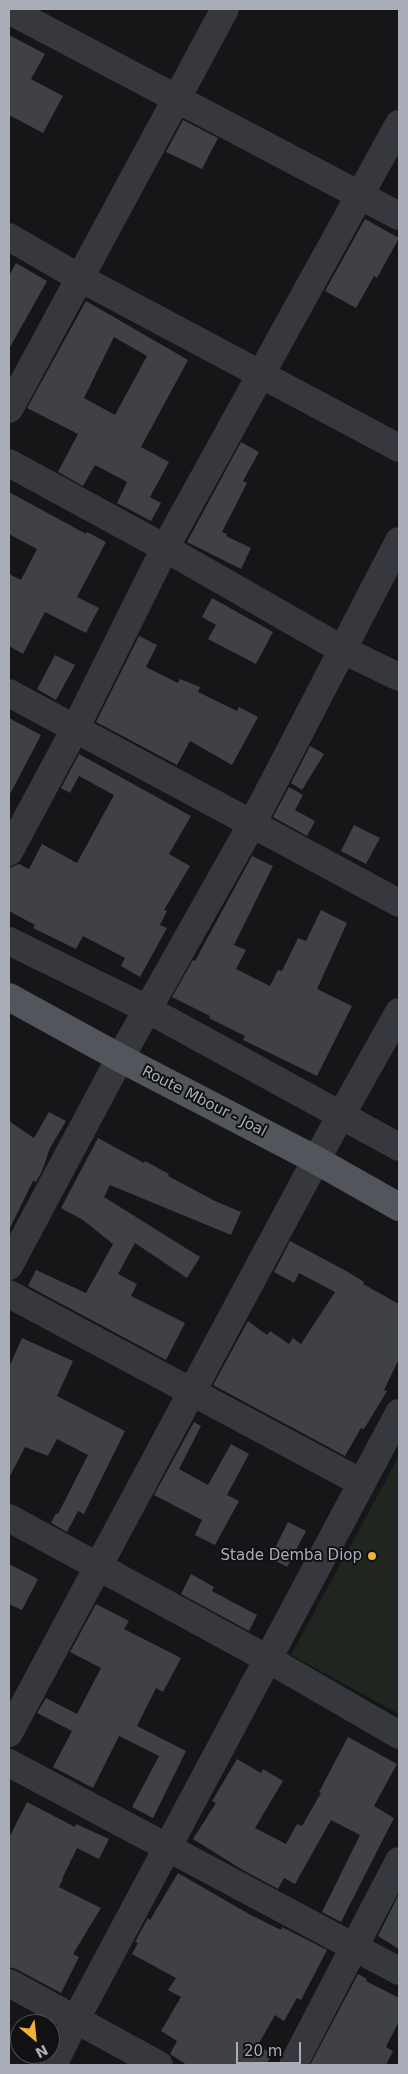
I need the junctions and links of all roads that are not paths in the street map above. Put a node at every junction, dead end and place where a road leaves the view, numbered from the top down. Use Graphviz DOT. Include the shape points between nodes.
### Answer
graph roads {
  1 [pos="225,9"];
  2 [pos="9,10"];
  3 [pos="177,99"];
  4 [pos="399,124"];
  5 [pos="360,195"];
  6 [pos="399,216"];
  7 [pos="9,237"];
  8 [pos="80,278"];
  9 [pos="262,375"];
  10 [pos="9,409"];
  11 [pos="399,448"];
  12 [pos="9,463"];
  13 [pos="399,541"];
  14 [pos="166,548"];
  15 [pos="343,650"];
  16 [pos="399,677"];
  17 [pos="9,693"];
  18 [pos="75,728"];
  19 [pos="252,824"];
  20 [pos="9,852"];
  21 [pos="399,903"];
  22 [pos="9,941"];
  23 [pos="9,997"];
  24 [pos="147,1010"];
  25 [pos="399,1012"];
  26 [pos="120,1058"];
  27 [pos="342,1115"];
  28 [pos="399,1147"];
  29 [pos="316,1160"];
  30 [pos="399,1207"];
  31 [pos="9,1266"];
  32 [pos="9,1294"];
  33 [pos="191,1392"];
  34 [pos="399,1413"];
  35 [pos="362,1484"];
  36 [pos="9,1518"];
  37 [pos="98,1566"];
  38 [pos="268,1659"];
  39 [pos="9,1733"];
  40 [pos="399,1735"];
  41 [pos="9,1763"];
  42 [pos="167,1848"];
  43 [pos="399,1861"];
  44 [pos="355,1947"];
  45 [pos="399,1971"];
  46 [pos="9,1983"];
  47 [pos="76,2019"];
  48 [pos="53,2065"];
  49 [pos="159,2065"];
  50 [pos="293,2065"];
  1 -- 3 [label="street"];
  2 -- 3 [label="street"];
  3 -- 5 [label="street"];
  3 -- 8 [label="street"];
  4 -- 5 [label="street"];
  5 -- 6 [label="street"];
  5 -- 9 [label="street"];
  7 -- 8 [label="street"];
  8 -- 9 [label="street"];
  8 -- 10 [label="street"];
  9 -- 11 [label="street"];
  9 -- 14 [label="street"];
  12 -- 14 [label="street"];
  13 -- 15 [label="street"];
  14 -- 15 [label="street"];
  14 -- 18 [label="street"];
  15 -- 16 [label="street"];
  15 -- 19 [label="street"];
  17 -- 18 [label="street"];
  18 -- 19 [label="street"];
  18 -- 20 [label="street"];
  19 -- 21 [label="street"];
  19 -- 24 [label="street"];
  22 -- 24 [label="street"];
  23 -- 26 [label="main road, Route Mbour - Joal"];
  24 -- 26 [label="street"];
  24 -- 27 [label="street"];
  25 -- 27 [label="street"];
  26 -- 29 [label="main road, Route Mbour - Joal"];
  26 -- 31 [label="street"];
  27 -- 28 [label="street"];
  27 -- 29 [label="street"];
  29 -- 30 [label="main road, Route Mbour - Joal"];
  29 -- 33 [label="street"];
  32 -- 33 [label="street"];
  33 -- 35 [label="street"];
  33 -- 37 [label="street"];
  34 -- 35 [label="street"];
  35 -- 38 [label="street"];
  36 -- 37 [label="street"];
  37 -- 38 [label="street"];
  37 -- 39 [label="street"];
  38 -- 40 [label="street"];
  38 -- 42 [label="street"];
  41 -- 42 [label="street"];
  42 -- 44 [label="street"];
  42 -- 47 [label="street"];
  43 -- 44 [label="street"];
  44 -- 45 [label="street"];
  44 -- 50 [label="street"];
  46 -- 47 [label="street"];
  47 -- 48 [label="street"];
  47 -- 49 [label="street"];
}
